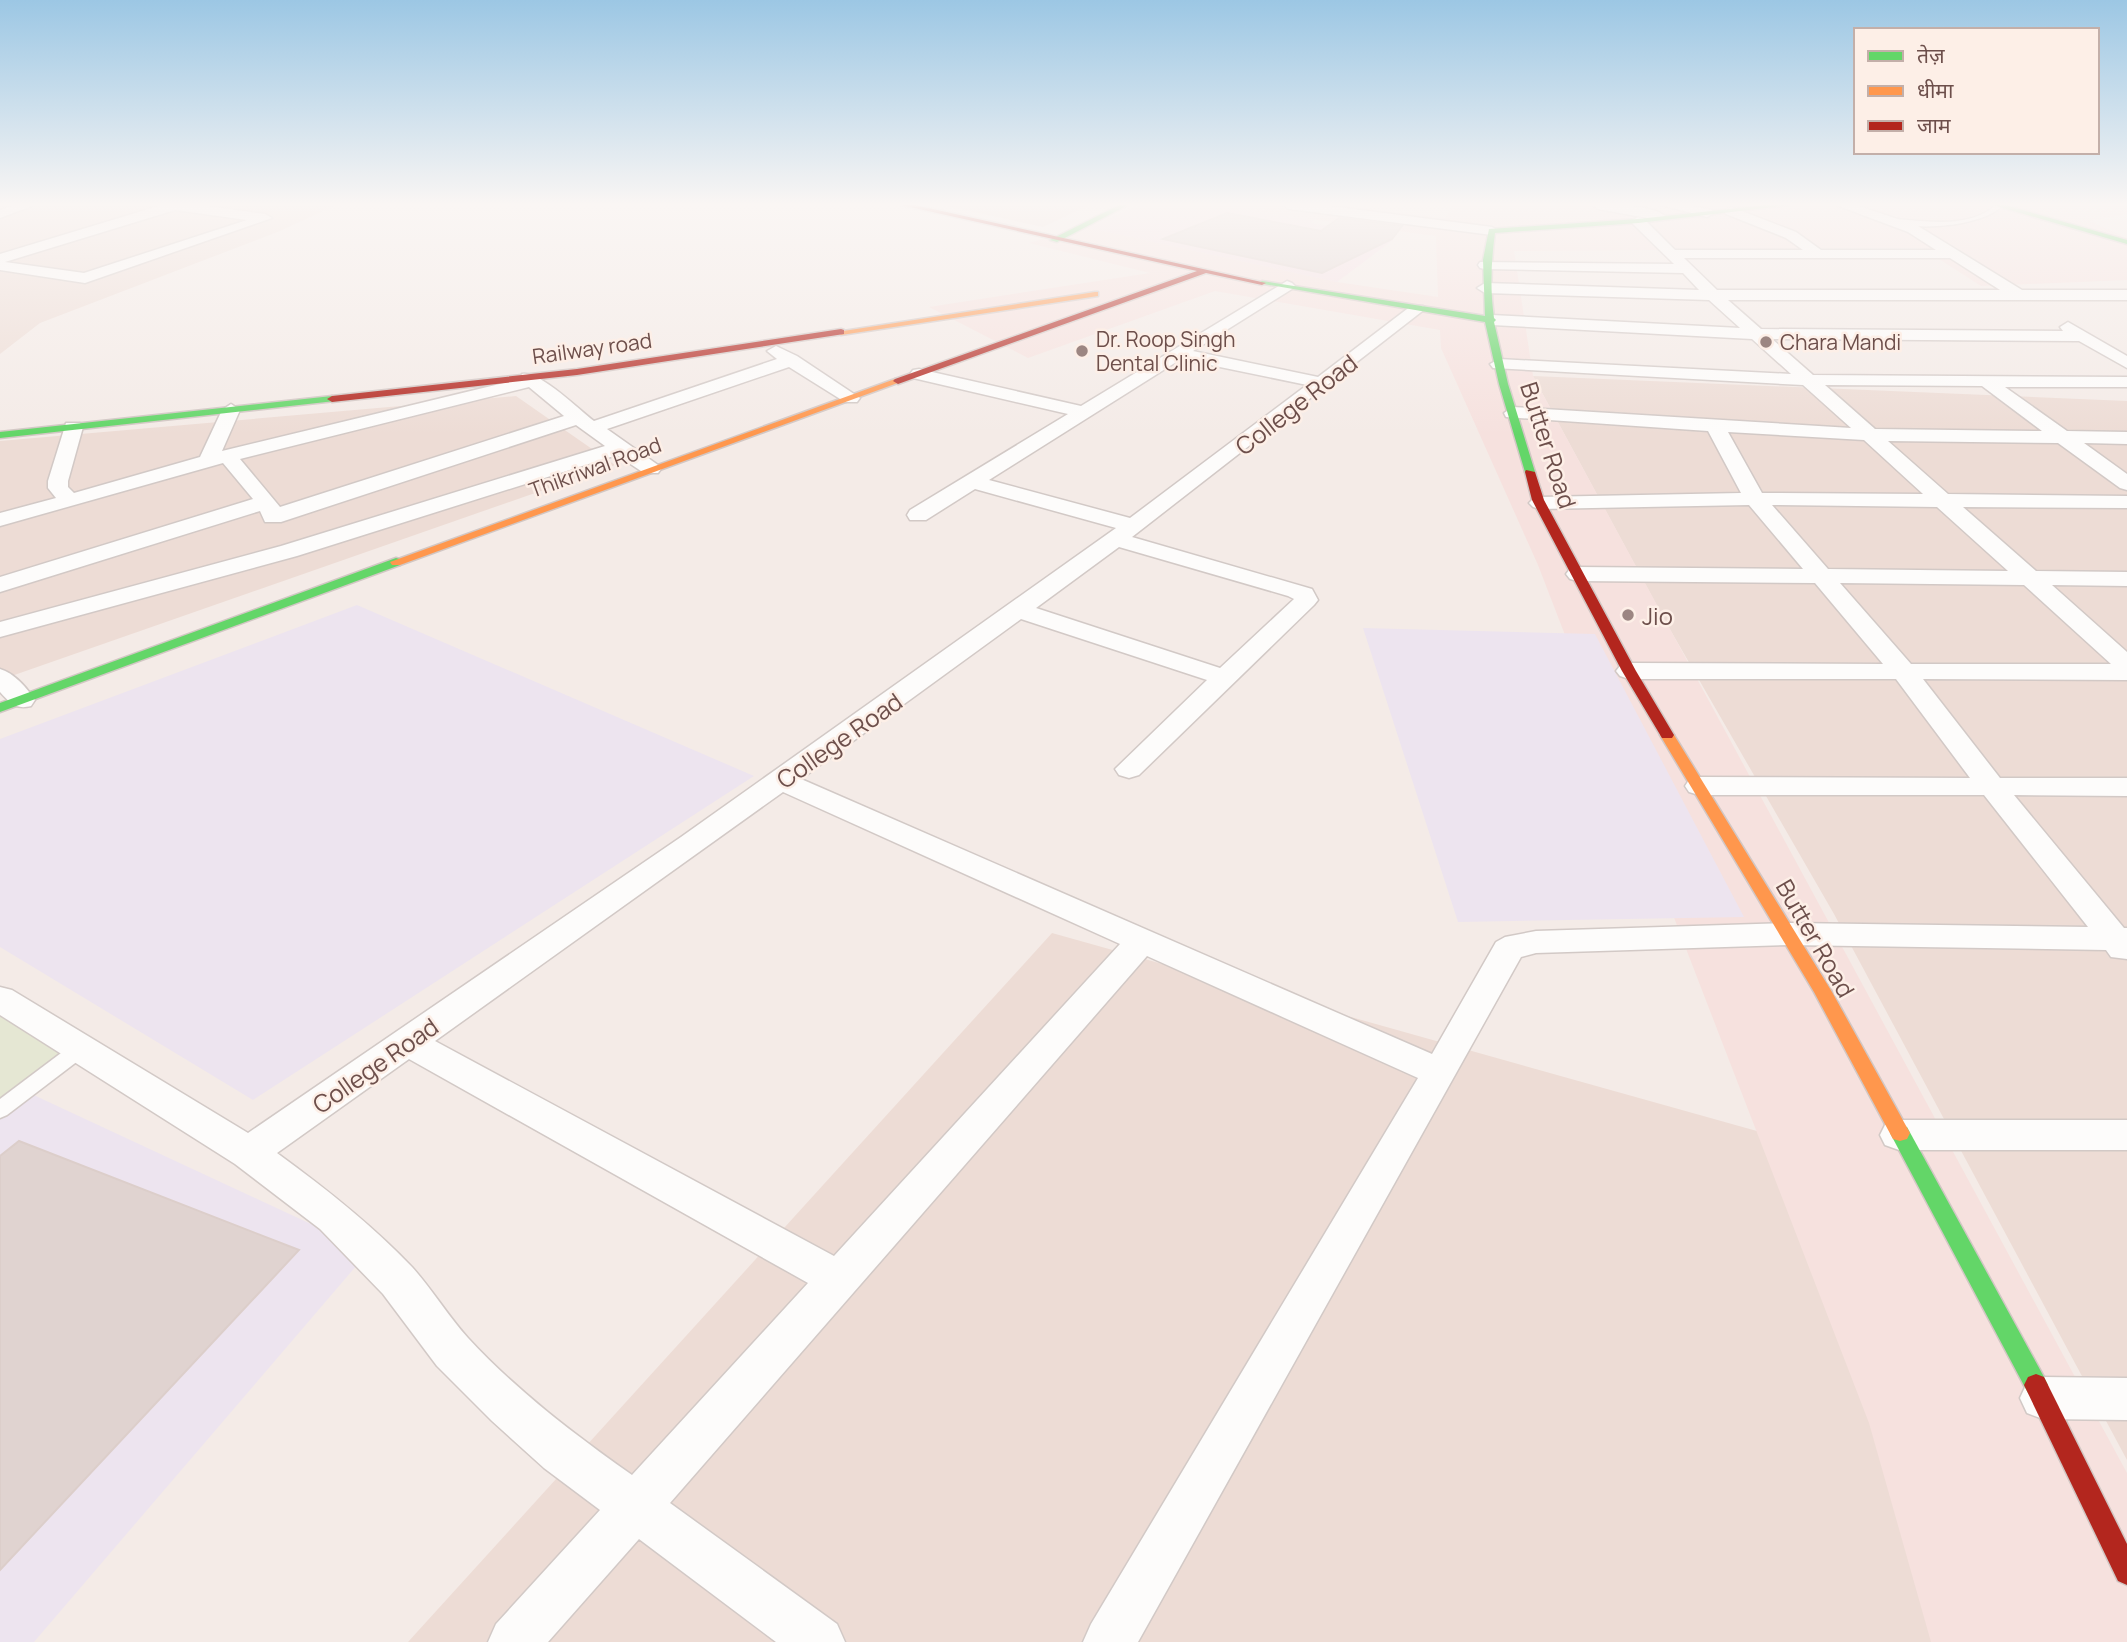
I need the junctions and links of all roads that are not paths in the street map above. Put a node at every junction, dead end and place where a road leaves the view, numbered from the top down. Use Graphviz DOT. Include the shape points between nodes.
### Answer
graph roads {
  1 [pos="1176,282"];
  2 [pos="1182,282"];
  3 [pos="1263,282"];
  4 [pos="1485,282"];
  5 [pos="1643,282"];
  6 [pos="1699,282"];
  7 [pos="1855,282"];
  8 [pos="1997,282"];
  9 [pos="1287,286"];
  10 [pos="1485,288"];
  11 [pos="1713,295"];
  12 [pos="2127,295"];
  13 [pos="1874,296"];
  14 [pos="2020,296"];
  15 [pos="1417,309"];
  16 [pos="1894,309"];
  17 [pos="1660,312"];
  18 [pos="1492,320"];
  19 [pos="1913,323"];
  20 [pos="1757,334"];
  21 [pos="1932,336"];
  22 [pos="2083,336"];
  23 [pos="766,345"];
  24 [pos="1181,354"];
  25 [pos="791,360"];
  26 [pos="2127,363"];
  27 [pos="1499,364"];
  28 [pos="919,374"];
  29 [pos="530,379"];
  30 [pos="1808,380"];
  31 [pos="1987,382"];
  32 [pos="2127,382"];
  33 [pos="1322,383"];
  34 [pos="851,398"];
  35 [pos="231,410"];
  36 [pos="1085,412"];
  37 [pos="1513,413"];
  38 [pos="586,423"];
  39 [pos="1715,426"];
  40 [pos="73,427"];
  41 [pos="0,435"];
  42 [pos="1870,435"];
  43 [pos="2064,438"];
  44 [pos="2127,438"];
  45 [pos="621,447"];
  46 [pos="218,459"];
  47 [pos="651,469"];
  48 [pos="971,481"];
  49 [pos="2127,484"];
  50 [pos="1755,499"];
  51 [pos="70,500"];
  52 [pos="1943,501"];
  53 [pos="2127,502"];
  54 [pos="1540,503"];
  55 [pos="270,509"];
  56 [pos="918,515"];
  57 [pos="0,520"];
  58 [pos="1125,533"];
  59 [pos="289,551"];
  60 [pos="1577,574"];
  61 [pos="1821,576"];
  62 [pos="2030,578"];
  63 [pos="2127,579"];
  64 [pos="0,585"];
  65 [pos="1018,611"];
  66 [pos="0,630"];
  67 [pos="2127,665"];
  68 [pos="1629,671"];
  69 [pos="1904,672"];
  70 [pos="2127,672"];
  71 [pos="0,677"];
  72 [pos="1227,678"];
  73 [pos="11,704"];
  74 [pos="1129,769"];
  75 [pos="781,781"];
  76 [pos="1699,786"];
  77 [pos="1992,787"];
  78 [pos="2127,787"];
  79 [pos="1789,934"];
  80 [pos="1141,942"];
  81 [pos="2123,944"];
  82 [pos="0,999"];
  83 [pos="408,1042"];
  84 [pos="80,1049"];
  85 [pos="1440,1073"];
  86 [pos="0,1110"];
  87 [pos="1899,1135"];
  88 [pos="2127,1135"];
  89 [pos="249,1153"];
  90 [pos="840,1280"];
  91 [pos="2043,1398"];
  92 [pos="2127,1399"];
  93 [pos="637,1508"];
  94 [pos="2127,1572"];
  95 [pos="514,1642"];
  96 [pos="819,1642"];
  97 [pos="1109,1642"];
  1 -- 23 [label="main road, Railway road"];
  2 -- 28 [label="main road, Thikriwal Road"];
  3 -- 9 [label="main road"];
  4 -- 10 [label="main road, Butter Road"];
  5 -- 17 [label="street"];
  6 -- 11 [label="street"];
  7 -- 13 [label="street"];
  8 -- 14 [label="street"];
  9 -- 15 [label="main road"];
  9 -- 24 [label="street"];
  10 -- 17 [label="street"];
  10 -- 18 [label="main road, Butter Road"];
  11 -- 13 [label="street"];
  11 -- 17 [label="street"];
  11 -- 20 [label="street"];
  12 -- 14 [label="street"];
  13 -- 14 [label="street"];
  13 -- 16 [label="street"];
  14 -- 22 [label="street"];
  15 -- 18 [label="main road"];
  15 -- 33 [label="street, College Road"];
  17 -- 18 [label="street"];
  17 -- 20 [label="street"];
  18 -- 27 [label="main road, Butter Road"];
  19 -- 21 [label="street"];
  20 -- 21 [label="street"];
  20 -- 30 [label="street"];
  21 -- 22 [label="street"];
  22 -- 26 [label="street"];
  23 -- 25 [label="street"];
  23 -- 29 [label="main road, Railway road"];
  24 -- 33 [label="street"];
  24 -- 36 [label="street"];
  25 -- 34 [label="street"];
  25 -- 38 [label="street"];
  27 -- 30 [label="street"];
  27 -- 37 [label="main road, Butter Road"];
  28 -- 34 [label="main road, Thikriwal Road"];
  28 -- 36 [label="street"];
  29 -- 35 [label="main road, Railway road"];
  29 -- 38 [label="street"];
  29 -- 46 [label="street"];
  30 -- 31 [label="street"];
  30 -- 42 [label="street"];
  31 -- 32 [label="street"];
  31 -- 43 [label="street"];
  33 -- 58 [label="street, College Road"];
  34 -- 47 [label="main road, Thikriwal Road"];
  35 -- 40 [label="main road, Railway road"];
  35 -- 46 [label="street"];
  36 -- 48 [label="street"];
  37 -- 39 [label="street"];
  37 -- 54 [label="main road, Butter Road"];
  38 -- 45 [label="street"];
  38 -- 55 [label="street"];
  39 -- 42 [label="street"];
  39 -- 50 [label="street"];
  40 -- 41 [label="main road, Railway road"];
  40 -- 51 [label="street" via="58,488"];
  42 -- 43 [label="street"];
  42 -- 52 [label="street"];
  43 -- 44 [label="street"];
  43 -- 49 [label="street"];
  45 -- 47 [label="street"];
  45 -- 59 [label="street"];
  46 -- 51 [label="street"];
  46 -- 55 [label="street"];
  47 -- 73 [label="main road, Thikriwal Road"];
  48 -- 56 [label="street"];
  48 -- 58 [label="street"];
  50 -- 52 [label="street"];
  50 -- 54 [label="street"];
  50 -- 61 [label="street"];
  51 -- 57 [label="street"];
  52 -- 53 [label="street"];
  52 -- 62 [label="street"];
  54 -- 60 [label="main road, Butter Road"];
  55 -- 59 [label="street"];
  55 -- 64 [label="street"];
  58 -- 65 [label="street, College Road"];
  58 -- 72 [label="street" via="1304,594 1304,605"];
  59 -- 66 [label="street"];
  60 -- 61 [label="street"];
  60 -- 68 [label="main road, Butter Road"];
  61 -- 62 [label="street"];
  61 -- 69 [label="street"];
  62 -- 63 [label="street"];
  62 -- 67 [label="street"];
  65 -- 72 [label="street"];
  65 -- 75 [label="street, College Road"];
  68 -- 69 [label="street"];
  68 -- 76 [label="main road, Butter Road"];
  69 -- 70 [label="street"];
  69 -- 77 [label="street"];
  71 -- 73 [label="street"];
  72 -- 74 [label="street"];
  75 -- 80 [label="street"];
  75 -- 83 [label="street, College Road"];
  76 -- 77 [label="street"];
  76 -- 79 [label="main road, Butter Road"];
  77 -- 78 [label="street"];
  77 -- 81 [label="street"];
  79 -- 81 [label="street"];
  79 -- 85 [label="street" via="1517,945 1502,958"];
  79 -- 87 [label="main road, Butter Road"];
  80 -- 85 [label="street"];
  80 -- 90 [label="street"];
  82 -- 84 [label="street"];
  83 -- 89 [label="street, College Road"];
  83 -- 90 [label="street"];
  84 -- 86 [label="lane"];
  84 -- 89 [label="street"];
  85 -- 97 [label="street"];
  87 -- 88 [label="street"];
  87 -- 91 [label="main road, Butter Road"];
  89 -- 93 [label="street" via="334,1217 398,1281 453,1352 508,1406"];
  90 -- 93 [label="street"];
  91 -- 92 [label="street"];
  91 -- 94 [label="main road, Butter Road"];
  93 -- 95 [label="street"];
  93 -- 96 [label="street"];
}
